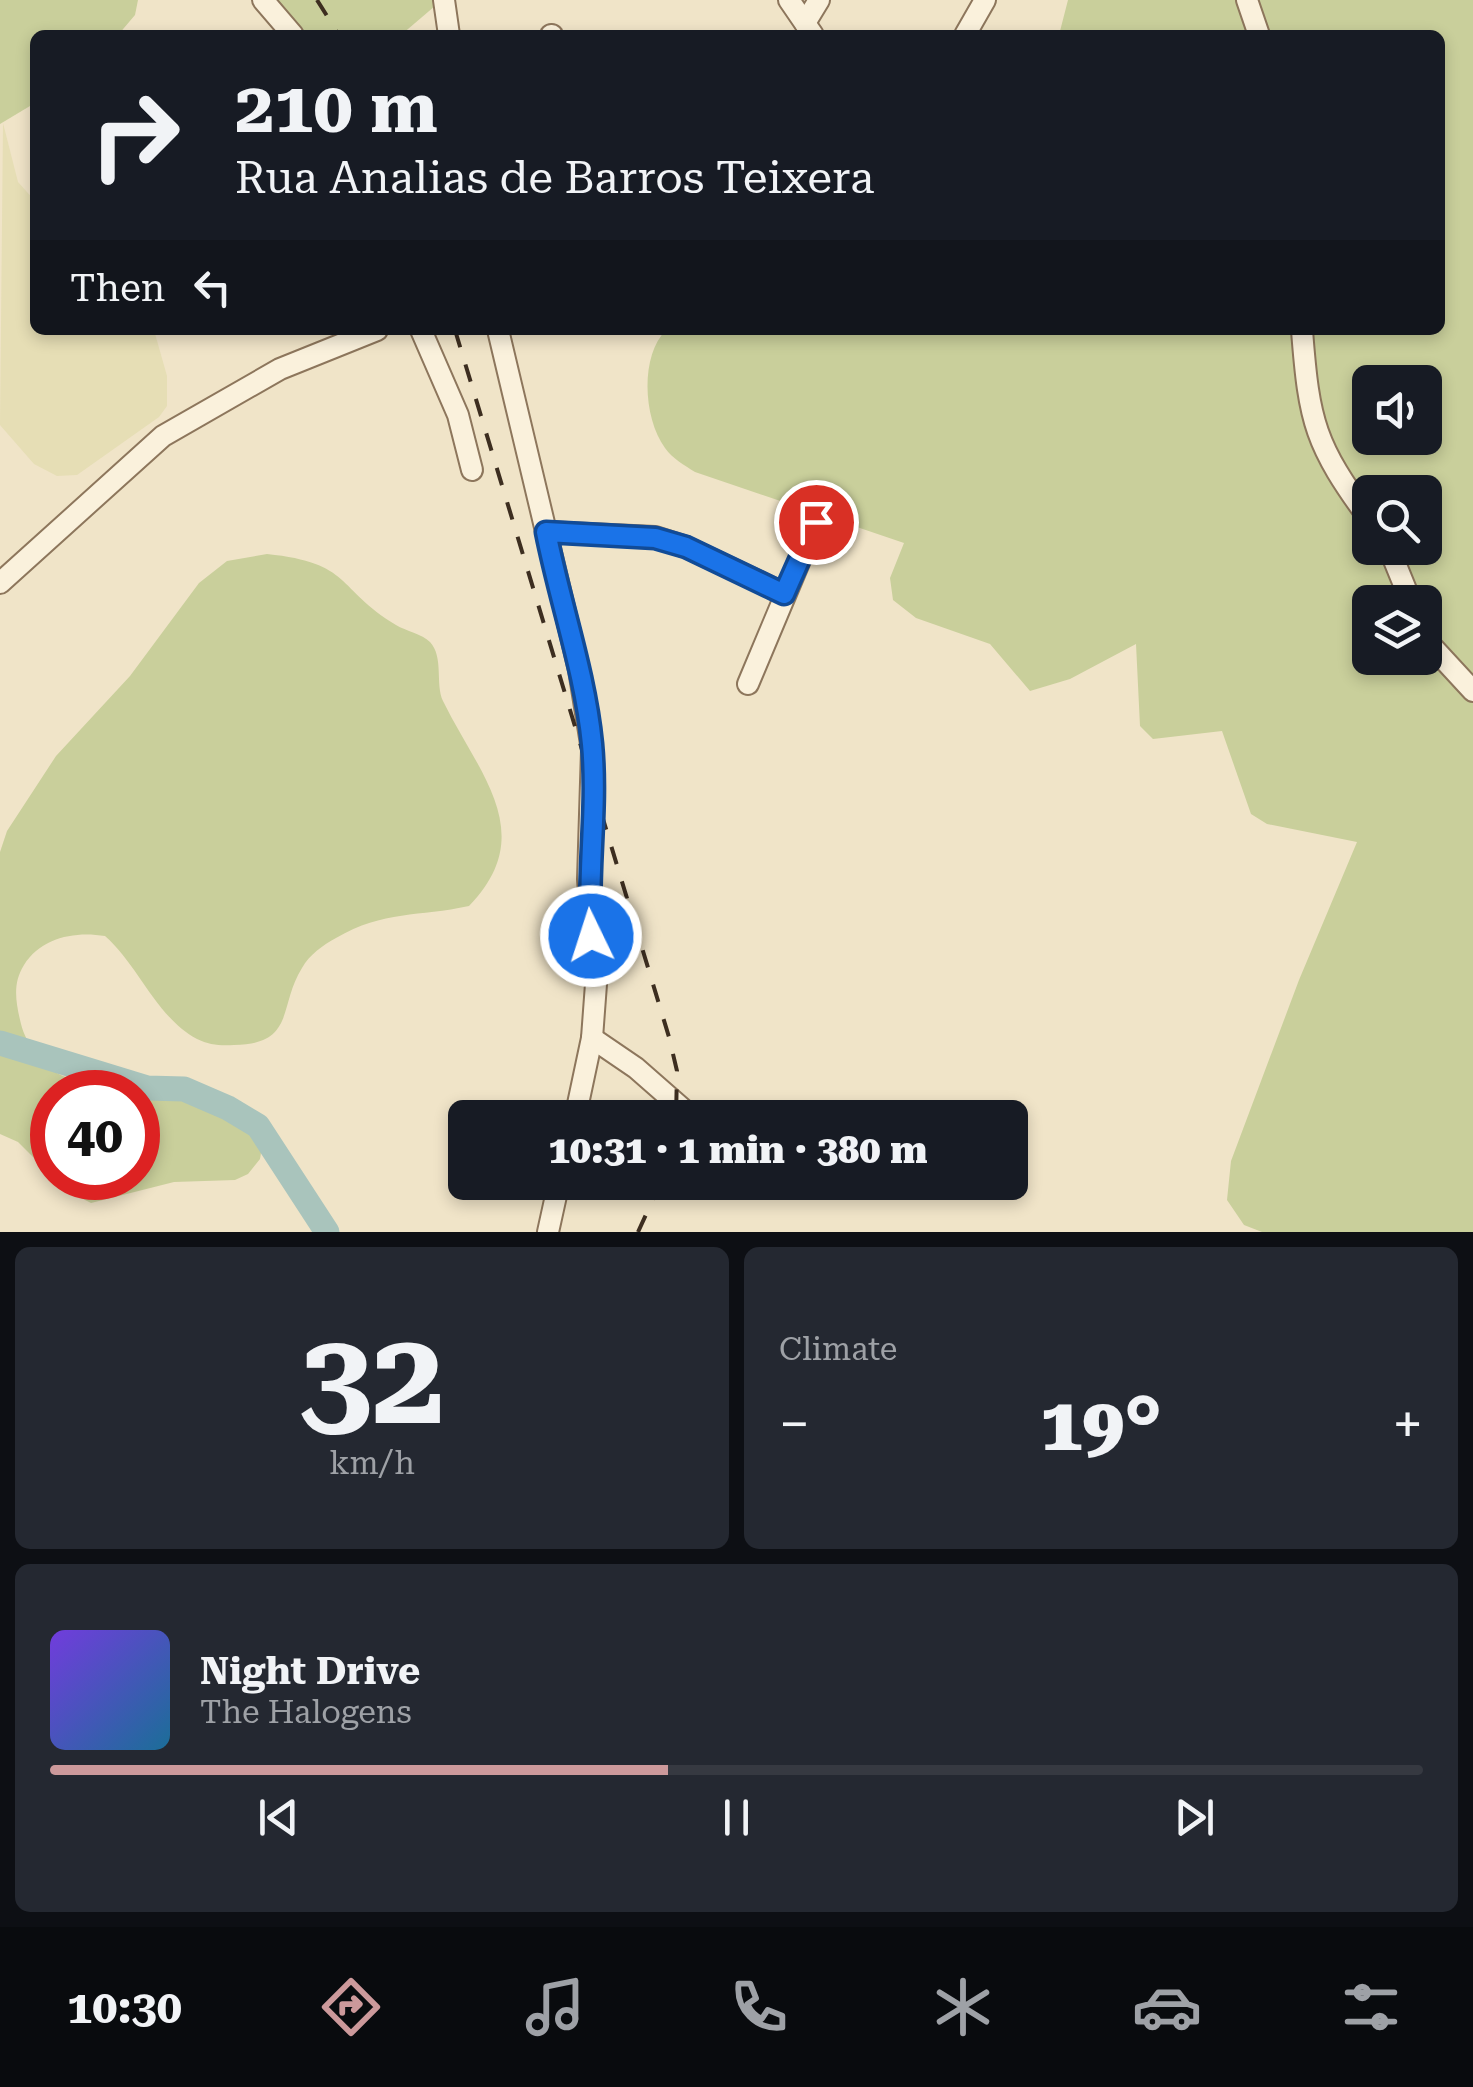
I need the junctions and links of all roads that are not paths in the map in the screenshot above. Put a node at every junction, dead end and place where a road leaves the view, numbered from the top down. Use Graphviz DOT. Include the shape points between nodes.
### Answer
graph roads {
  1 [pos="263,0"];
  2 [pos="788,0"];
  3 [pos="819,0"];
  4 [pos="985,0"];
  5 [pos="1247,0"];
  6 [pos="446,2"];
  7 [pos="809,29"];
  8 [pos="289,30"];
  9 [pos="449,30"];
  10 [pos="968,30"];
  11 [pos="1257,30"];
  12 [pos="365,335"];
  13 [pos="423,335"];
  14 [pos="499,335"];
  15 [pos="1303,335"];
  16 [pos="472,470"];
  17 [pos="1352,497"];
  18 [pos="816,522"];
  19 [pos="546,532"];
  20 [pos="0,582"];
  21 [pos="784,594"];
  22 [pos="1442,657"];
  23 [pos="748,684"];
  24 [pos="1473,691"];
  25 [pos="592,1038"];
  26 [pos="578,1100"];
  27 [pos="674,1100"];
  28 [pos="555,1200"];
  29 [pos="548,1232"];
  1 -- 8 [label="street"];
  2 -- 7 [label="street"];
  3 -- 7 [label="street"];
  4 -- 10 [label="street"];
  5 -- 11 [label="street"];
  6 -- 9 [label="street"];
  12 -- 20 [label="street" via="280,369 163,436"];
  13 -- 16 [label="street" via="458,415"];
  14 -- 19 [label="street"];
  15 -- 17 [label="street" via="1312,426"];
  18 -- 21 [label="street"];
  19 -- 21 [label="street" via="655,538"];
  19 -- 25 [label="street" via="592,750"];
  21 -- 23 [label="street"];
  22 -- 24 [label="street"];
  25 -- 26 [label="street"];
  25 -- 27 [label="street"];
  28 -- 29 [label="street"];
}
